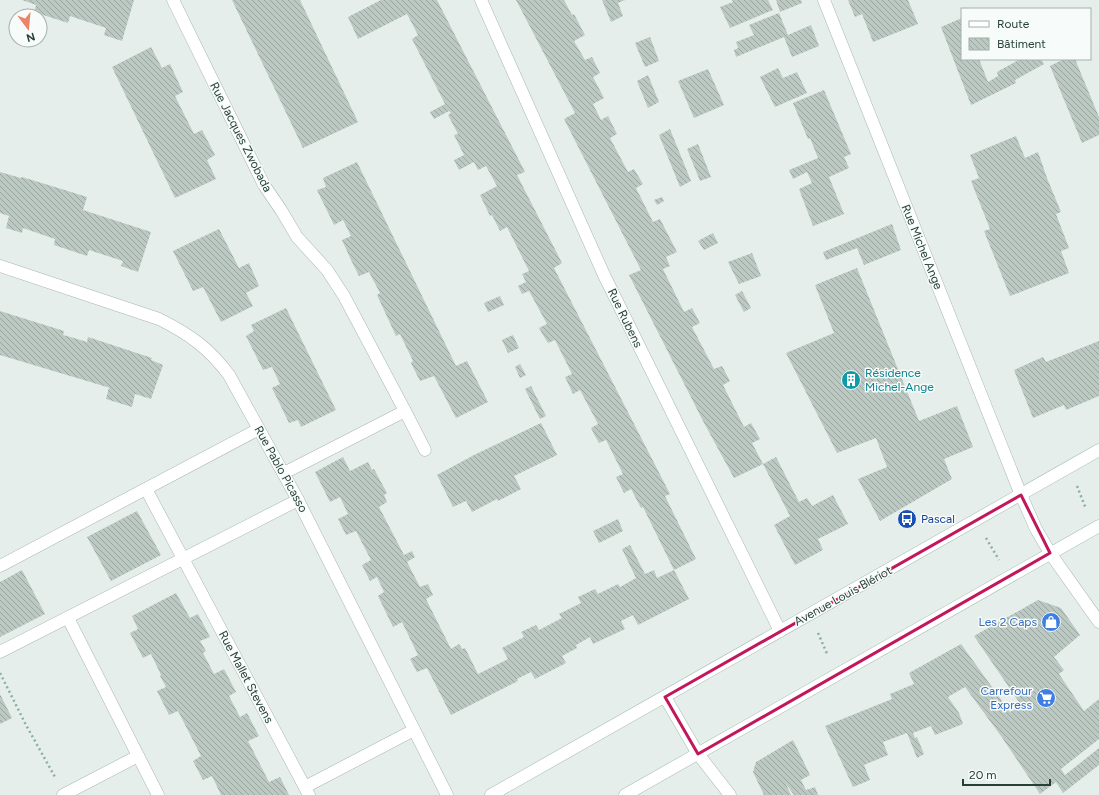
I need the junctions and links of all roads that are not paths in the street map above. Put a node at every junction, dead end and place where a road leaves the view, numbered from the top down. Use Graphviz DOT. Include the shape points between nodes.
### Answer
graph roads {
  1 [pos="173,0"];
  2 [pos="481,0"];
  3 [pos="824,0"];
  4 [pos="0,266"];
  5 [pos="405,411"];
  6 [pos="259,429"];
  7 [pos="425,450"];
  8 [pos="1099,450"];
  9 [pos="284,473"];
  10 [pos="146,489"];
  11 [pos="1021,495"];
  12 [pos="298,500"];
  13 [pos="1097,527"];
  14 [pos="1050,553"];
  15 [pos="183,559"];
  16 [pos="0,566"];
  17 [pos="68,618"];
  18 [pos="1099,622"];
  19 [pos="780,631"];
  20 [pos="0,652"];
  21 [pos="665,697"];
  22 [pos="414,730"];
  23 [pos="698,754"];
  24 [pos="138,756"];
  25 [pos="307,791"];
  26 [pos="63,795"];
  27 [pos="158,795"];
  28 [pos="447,795"];
  29 [pos="491,795"];
  30 [pos="625,795"];
  31 [pos="730,795"];
  1 -- 5 [label="street, Rue Jacques Zwobada" via="264,185 297,237 326,270 344,296"];
  2 -- 19 [label="street, Rue Rubens" via="604,275"];
  3 -- 11 [label="street, Rue Michel Ange"];
  4 -- 6 [label="street, Rue Pablo Picasso" via="174,326 206,349 222,366"];
  5 -- 7 [label="street, Rue Jacques Zwobada"];
  5 -- 9 [label="street"];
  6 -- 9 [label="street, Rue Pablo Picasso"];
  6 -- 10 [label="street"];
  8 -- 11 [label="street, Avenue Louis Blériot"];
  9 -- 12 [label="street, Rue Pablo Picasso"];
  10 -- 15 [label="street, Rue Mallet Stevens"];
  10 -- 16 [label="street"];
  11 -- 14 [label="street"];
  11 -- 19 [label="street, Avenue Louis Blériot"];
  12 -- 15 [label="street"];
  12 -- 22 [label="street, Rue Pablo Picasso"];
  13 -- 14 [label="street"];
  14 -- 18 [label="street"];
  14 -- 23 [label="street"];
  15 -- 17 [label="street"];
  15 -- 25 [label="street, Rue Mallet Stevens"];
  17 -- 20 [label="street"];
  17 -- 24 [label="street"];
  19 -- 21 [label="street, Avenue Louis Blériot"];
  21 -- 23 [label="street"];
  21 -- 29 [label="street, Avenue Louis Blériot"];
  22 -- 25 [label="street"];
  22 -- 28 [label="street, Rue Pablo Picasso"];
  23 -- 30 [label="street"];
  23 -- 31 [label="street"];
  24 -- 26 [label="street"];
  24 -- 27 [label="street"];
}
